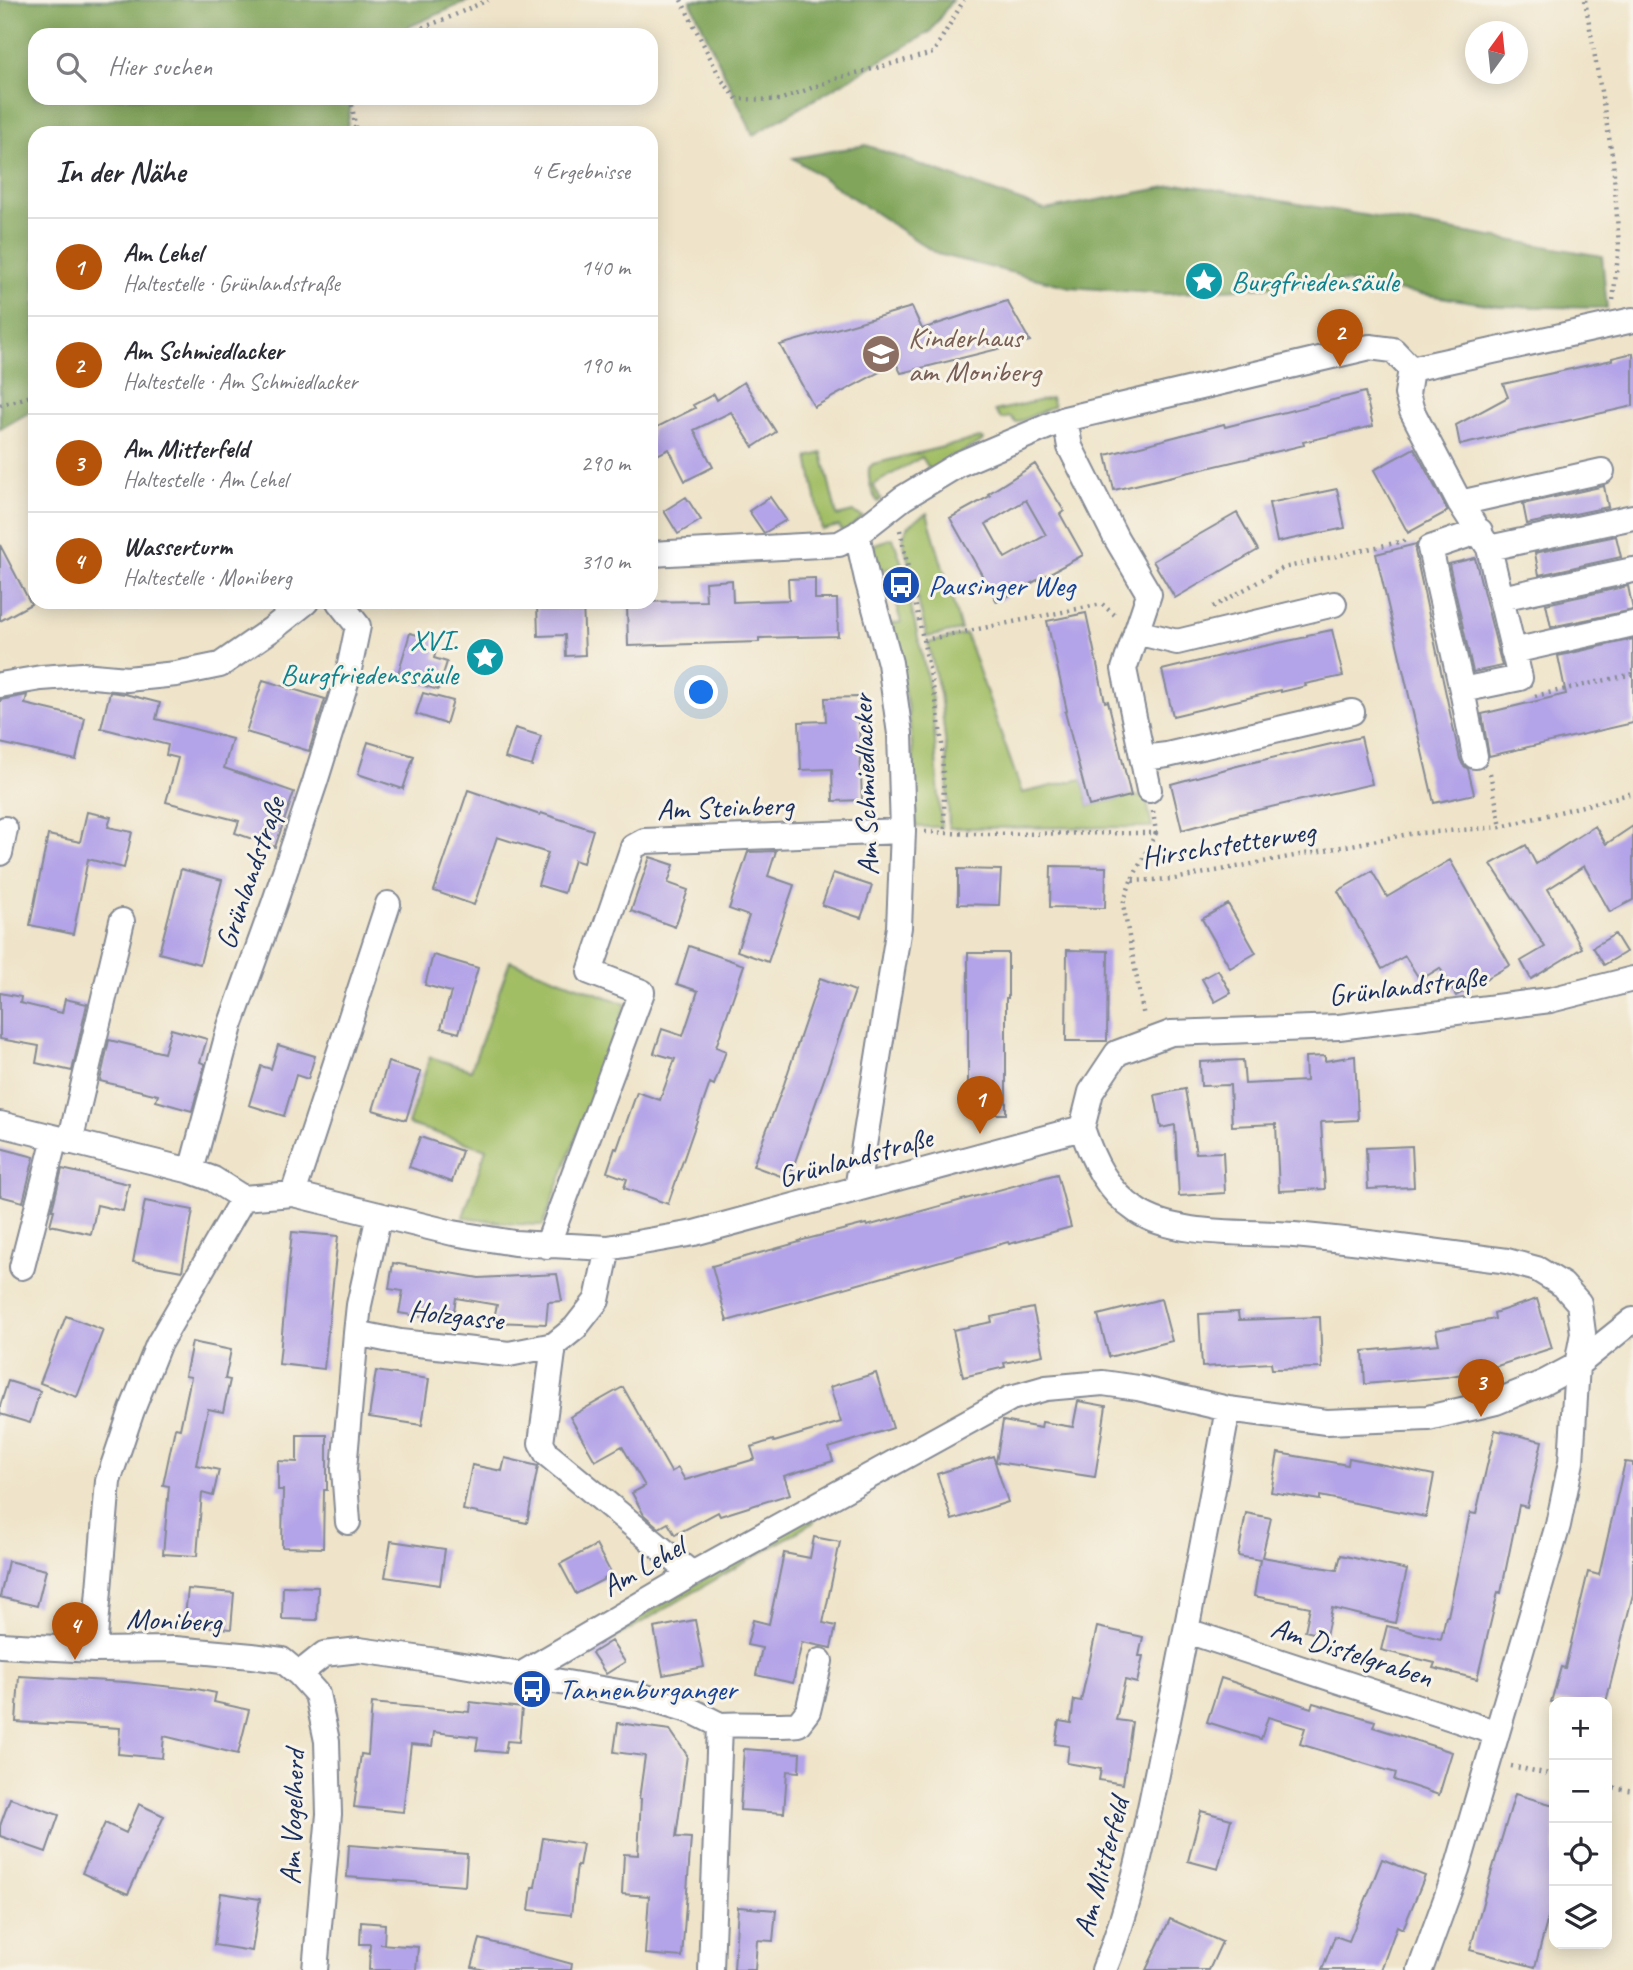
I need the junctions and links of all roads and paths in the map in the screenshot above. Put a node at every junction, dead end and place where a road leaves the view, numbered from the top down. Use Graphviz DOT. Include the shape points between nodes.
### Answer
graph roads {
  1 [pos="488,0"];
  2 [pos="681,0"];
  3 [pos="964,0"];
  4 [pos="1585,0"];
  5 [pos="422,28"];
  6 [pos="352,105"];
  7 [pos="355,126"];
  8 [pos="1622,323"];
  9 [pos="1411,369"];
  10 [pos="28,397"];
  11 [pos="0,405"];
  12 [pos="1065,419"];
  13 [pos="1602,471"];
  14 [pos="1460,503"];
  15 [pos="1633,517"];
  16 [pos="899,526"];
  17 [pos="857,534"];
  18 [pos="1485,540"];
  19 [pos="1430,548"];
  20 [pos="658,554"];
  21 [pos="1633,569"];
  22 [pos="1501,598"];
  23 [pos="1334,604"];
  24 [pos="297,609"];
  25 [pos="344,609"];
  26 [pos="1210,609"];
  27 [pos="1633,624"];
  28 [pos="1136,632"];
  29 [pos="924,640"];
  30 [pos="1513,651"];
  31 [pos="1633,674"];
  32 [pos="1520,678"];
  33 [pos="0,685"];
  34 [pos="1462,690"];
  35 [pos="1352,712"];
  36 [pos="1475,756"];
  37 [pos="1143,758"];
  38 [pos="1493,788"];
  39 [pos="1149,790"];
  40 [pos="1633,793"];
  41 [pos="1501,827"];
  42 [pos="5,829"];
  43 [pos="903,831"];
  44 [pos="946,833"];
  45 [pos="0,853"];
  46 [pos="1131,881"];
  47 [pos="388,904"];
  48 [pos="122,921"];
  49 [pos="1633,979"];
  50 [pos="1149,1040"];
  51 [pos="0,1124"];
  52 [pos="1082,1128"];
  53 [pos="63,1140"];
  54 [pos="191,1171"];
  55 [pos="857,1189"];
  56 [pos="293,1194"];
  57 [pos="243,1198"];
  58 [pos="379,1215"];
  59 [pos="547,1246"];
  60 [pos="608,1248"];
  61 [pos="22,1267"];
  62 [pos="1633,1320"];
  63 [pos="356,1333"];
  64 [pos="554,1345"];
  65 [pos="1577,1365"];
  66 [pos="1228,1409"];
  67 [pos="348,1522"];
  68 [pos="692,1574"];
  69 [pos="1187,1631"];
  70 [pos="0,1645"];
  71 [pos="94,1650"];
  72 [pos="820,1661"];
  73 [pos="299,1674"];
  74 [pos="520,1675"];
  75 [pos="720,1725"];
  76 [pos="1497,1733"];
  77 [pos="1488,1762"];
  78 [pos="1549,1774"];
  79 [pos="1612,1787"];
  80 [pos="1633,1791"];
  81 [pos="315,1970"];
  82 [pos="711,1970"];
  83 [pos="1104,1970"];
  84 [pos="1420,1970"];
  1 -- 5 [label="path"];
  2 -- 3 [label="path" via="721,79 737,99 779,100 841,77 933,53"];
  4 -- 8 [label="path" via="1613,160"];
  6 -- 7 [label="path"];
  8 -- 9 [label="street"];
  9 -- 12 [label="street" via="1393,350 1370,346"];
  9 -- 14 [label="street" via="1407,394 1412,411"];
  10 -- 11 [label="path"];
  12 -- 17 [label="street" via="959,464"];
  12 -- 28 [label="street" via="1070,447 1149,594"];
  13 -- 14 [label="street"];
  14 -- 18 [label="street"];
  15 -- 18 [label="street"];
  16 -- 29 [label="path"];
  17 -- 20 [label="street" via="839,544"];
  17 -- 43 [label="street, Am Schmiedlacker" via="890,663 900,734"];
  18 -- 19 [label="street"];
  18 -- 22 [label="street"];
  19 -- 26 [label="path" via="1413,539 1283,568"];
  19 -- 34 [label="street"];
  21 -- 22 [label="street"];
  22 -- 30 [label="street"];
  23 -- 28 [label="street" via="1177,642"];
  24 -- 33 [label="street" via="220,665 127,679 82,676"];
  25 -- 54 [label="street, Grünlandstraße" via="358,626 347,679 230,1026"];
  27 -- 30 [label="street"];
  28 -- 29 [label="path" via="1101,604"];
  28 -- 37 [label="street" via="1124,669"];
  29 -- 44 [label="path" via="940,731"];
  30 -- 32 [label="street"];
  31 -- 32 [label="path" via="1533,697"];
  32 -- 34 [label="street"];
  34 -- 36 [label="street"];
  35 -- 37 [label="street"];
  37 -- 39 [label="street"];
  38 -- 41 [label="path"];
  40 -- 41 [label="path, Hirschstetterweg"];
  41 -- 46 [label="path, Hirschstetterweg" via="1409,834 1174,879"];
  42 -- 45 [label="street"];
  43 -- 44 [label="path, Hirschstetterweg"];
  43 -- 55 [label="street, Am Schmiedlacker" via="899,927"];
  43 -- 59 [label="street, Am Steinberg" via="644,841 633,847 590,972 642,992"];
  44 -- 46 [label="path, Hirschstetterweg" via="1156,833"];
  46 -- 50 [label="path" via="1123,904"];
  47 -- 56 [label="street"];
  48 -- 53 [label="street"];
  49 -- 50 [label="street, Grünlandstraße" via="1550,1000 1339,1027 1171,1033"];
  50 -- 52 [label="street, Grünlandstraße" via="1117,1053 1091,1092"];
  51 -- 53 [label="street"];
  52 -- 55 [label="street, Grünlandstraße"];
  52 -- 65 [label="street" via="1107,1184 1137,1212 1171,1227 1382,1245 1537,1269 1563,1285 1579,1303 1583,1333"];
  53 -- 54 [label="street"];
  53 -- 61 [label="street"];
  54 -- 57 [label="street"];
  55 -- 60 [label="street, Grünlandstraße" via="694,1233"];
  56 -- 57 [label="street, Grünlandstraße"];
  56 -- 58 [label="street, Grünlandstraße"];
  57 -- 71 [label="street" via="158,1345 108,1480"];
  58 -- 59 [label="street, Grünlandstraße" via="453,1233"];
  58 -- 63 [label="street"];
  59 -- 60 [label="street, Grünlandstraße"];
  60 -- 64 [label="street" via="597,1300"];
  62 -- 65 [label="street, Am Lehel"];
  63 -- 64 [label="street, Holzgasse" via="509,1354"];
  63 -- 67 [label="street" via="344,1469"];
  64 -- 68 [label="street" via="541,1443 547,1454"];
  65 -- 66 [label="street, Am Lehel" via="1496,1402 1428,1418 1326,1422"];
  65 -- 76 [label="street" via="1571,1462 1558,1525"];
  66 -- 68 [label="street, Am Lehel" via="1103,1382 1046,1388 1011,1398"];
  66 -- 69 [label="street, Am Mitterfeld"];
  68 -- 74 [label="street, Am Lehel"];
  69 -- 76 [label="street, Am Distelgraben"];
  69 -- 83 [label="street, Am Mitterfeld" via="1145,1829"];
  70 -- 71 [label="street, Moniberg"];
  71 -- 73 [label="street, Moniberg" via="175,1649 252,1656 282,1660"];
  72 -- 75 [label="street" via="808,1711 798,1724"];
  73 -- 74 [label="street" via="324,1654 359,1650"];
  73 -- 81 [label="street, Am Vogelherd" via="317,1694 327,1741 329,1814"];
  74 -- 75 [label="street" via="642,1696 692,1710"];
  75 -- 82 [label="street"];
  76 -- 77 [label="street"];
  77 -- 78 [label="path"];
  77 -- 84 [label="street" via="1457,1869"];
  79 -- 80 [label="path"];
}
